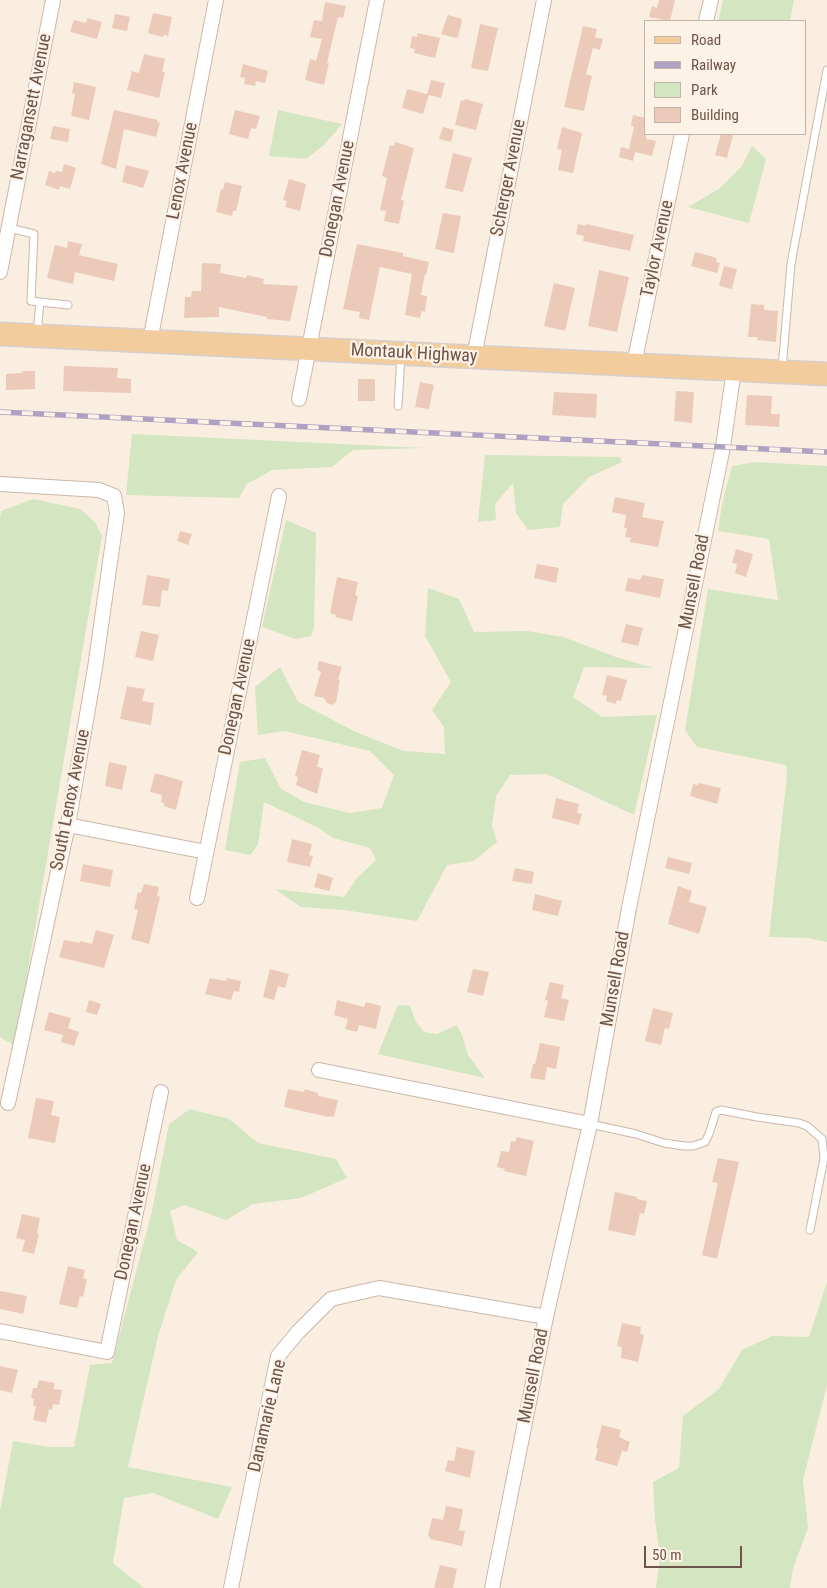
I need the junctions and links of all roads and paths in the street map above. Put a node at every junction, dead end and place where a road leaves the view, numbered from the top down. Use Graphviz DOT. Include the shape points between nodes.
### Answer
graph roads {
  1 [pos="53,0"];
  2 [pos="216,0"];
  3 [pos="377,0"];
  4 [pos="544,0"];
  5 [pos="711,0"];
  6 [pos="706,20"];
  7 [pos="827,70"];
  8 [pos="682,135"];
  9 [pos="9,228"];
  10 [pos="0,272"];
  11 [pos="40,302"];
  12 [pos="68,305"];
  13 [pos="0,334"];
  14 [pos="37,336"];
  15 [pos="150,341"];
  16 [pos="308,349"];
  17 [pos="402,353"];
  18 [pos="474,357"];
  19 [pos="634,364"];
  20 [pos="734,369"];
  21 [pos="781,372"];
  22 [pos="827,374"];
  23 [pos="299,398"];
  24 [pos="398,406"];
  25 [pos="0,484"];
  26 [pos="279,496"];
  27 [pos="68,825"];
  28 [pos="206,852"];
  29 [pos="197,898"];
  30 [pos="319,1070"];
  31 [pos="161,1092"];
  32 [pos="8,1103"];
  33 [pos="590,1124"];
  34 [pos="810,1230"];
  35 [pos="546,1317"];
  36 [pos="0,1331"];
  37 [pos="231,1588"];
  38 [pos="492,1588"];
  1 -- 9 [label="street, Narragansett Avenue"];
  2 -- 15 [label="street, Lenox Avenue"];
  3 -- 16 [label="street, Donegan Avenue"];
  4 -- 18 [label="street, Scherger Avenue"];
  5 -- 6 [label="street"];
  7 -- 21 [label="lane" via="791,264"];
  8 -- 19 [label="street, Taylor Avenue"];
  9 -- 10 [label="street, Narragansett Avenue"];
  9 -- 11 [label="lane" via="34,234 31,301"];
  11 -- 12 [label="lane"];
  11 -- 14 [label="lane"];
  13 -- 14 [label="main road, Montauk Highway"];
  14 -- 15 [label="main road, Montauk Highway"];
  15 -- 16 [label="main road, Montauk Highway"];
  16 -- 17 [label="main road, Montauk Highway"];
  16 -- 23 [label="street, Donegan Avenue"];
  17 -- 18 [label="main road, Montauk Highway"];
  17 -- 24 [label="lane"];
  18 -- 19 [label="main road, Montauk Highway"];
  19 -- 20 [label="main road, Montauk Highway"];
  20 -- 21 [label="main road, Montauk Highway"];
  20 -- 33 [label="street, Munsell Road" via="724,440 629,908"];
  21 -- 22 [label="main road, Montauk Highway"];
  25 -- 27 [label="street, South Lenox Avenue" via="99,490 114,496 117,513"];
  26 -- 28 [label="street, Donegan Avenue"];
  27 -- 28 [label="street"];
  27 -- 32 [label="street, South Lenox Avenue"];
  28 -- 29 [label="street, Donegan Avenue"];
  30 -- 33 [label="street"];
  31 -- 36 [label="street, Donegan Avenue" via="107,1352"];
  33 -- 34 [label="lane" via="684,1146 705,1142 716,1112 722,1110 807,1126 822,1139 824,1158"];
  33 -- 35 [label="street, Munsell Road"];
  35 -- 37 [label="street, Danamarie Lane" via="379,1288 331,1299 278,1356"];
  35 -- 38 [label="street, Munsell Road"];
}
